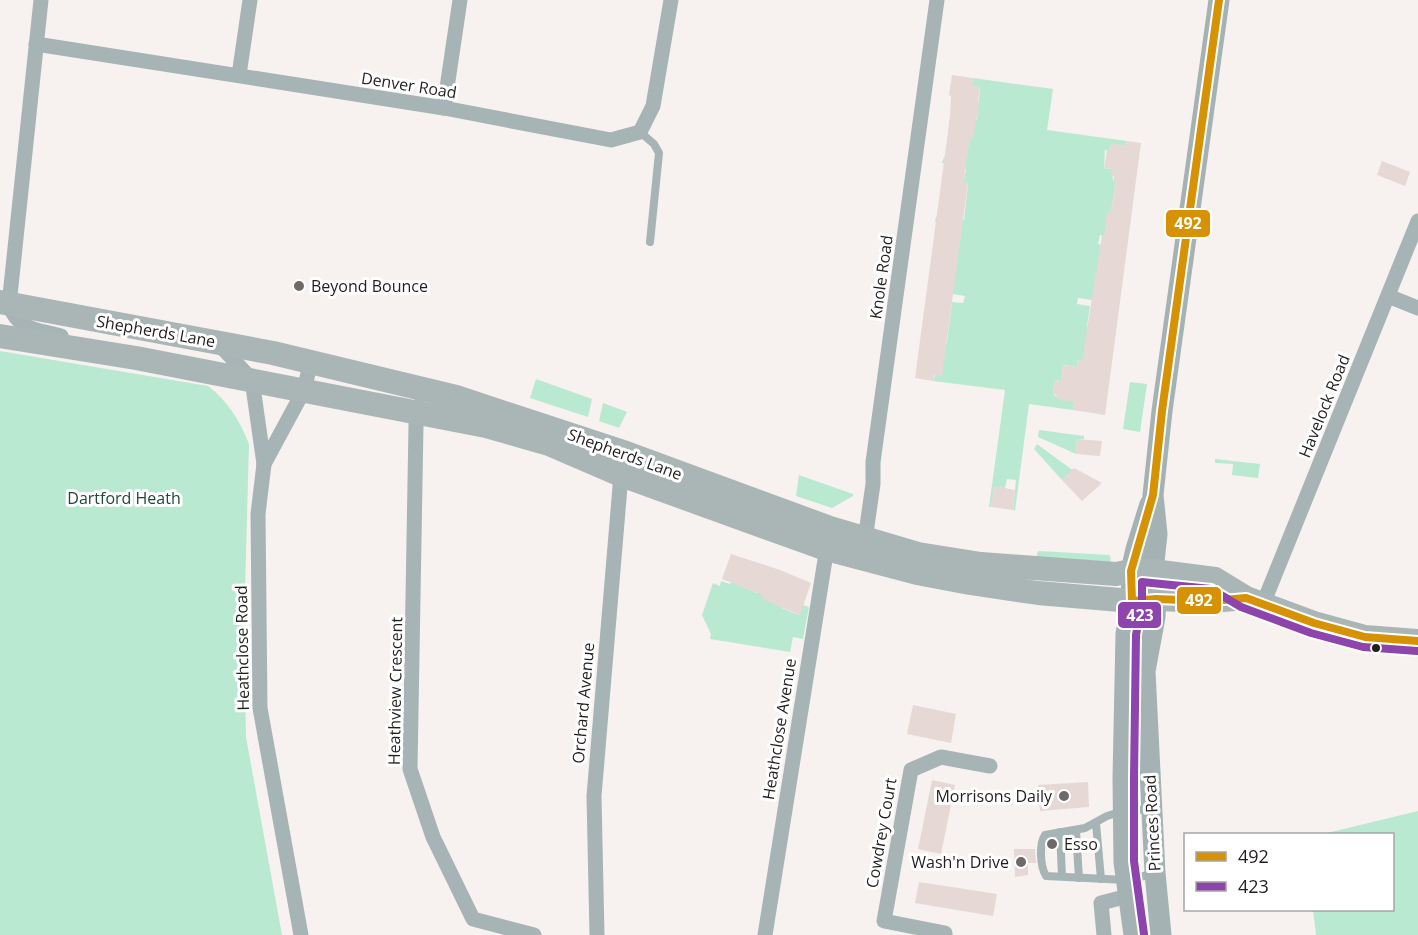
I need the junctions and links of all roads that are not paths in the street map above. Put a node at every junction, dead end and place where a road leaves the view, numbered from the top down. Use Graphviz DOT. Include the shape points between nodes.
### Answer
graph roads {
  1 [pos="40,0"];
  2 [pos="250,0"];
  3 [pos="460,0"];
  4 [pos="671,0"];
  5 [pos="937,0"];
  6 [pos="1219,0"];
  7 [pos="36,44"];
  8 [pos="239,75"];
  9 [pos="444,108"];
  10 [pos="640,132"];
  11 [pos="1418,221"];
  12 [pos="650,242"];
  13 [pos="1388,296"];
  14 [pos="5,304"];
  15 [pos="1418,308"];
  16 [pos="0,336"];
  17 [pos="216,341"];
  18 [pos="136,358"];
  19 [pos="311,361"];
  20 [pos="252,380"];
  21 [pos="420,388"];
  22 [pos="304,390"];
  23 [pos="418,412"];
  24 [pos="264,464"];
  25 [pos="621,475"];
  26 [pos="828,539"];
  27 [pos="864,549"];
  28 [pos="1142,571"];
  29 [pos="1156,599"];
  30 [pos="1132,601"];
  31 [pos="1254,601"];
  32 [pos="1418,641"];
  33 [pos="990,766"];
  34 [pos="1151,809"];
  35 [pos="1123,811"];
  36 [pos="1096,823"];
  37 [pos="1076,831"];
  38 [pos="1060,832"];
  39 [pos="1155,873"];
  40 [pos="1062,876"];
  41 [pos="1079,878"];
  42 [pos="1101,879"];
  43 [pos="1127,888"];
  44 [pos="302,935"];
  45 [pos="534,935"];
  46 [pos="597,935"];
  47 [pos="765,935"];
  48 [pos="945,935"];
  49 [pos="1104,935"];
  50 [pos="1134,935"];
  51 [pos="1161,935"];
  1 -- 7 [label="street"];
  2 -- 8 [label="street"];
  3 -- 9 [label="street"];
  4 -- 10 [label="street" via="653,106"];
  5 -- 27 [label="street, Knole Road"];
  6 -- 28 [label="main road, Princes Road" via="1153,495 1136,549"];
  7 -- 8 [label="street, Denver Road"];
  7 -- 14 [label="street"];
  8 -- 9 [label="street, Denver Road"];
  9 -- 10 [label="street, Denver Road" via="611,140"];
  10 -- 12 [label="lane" via="659,153"];
  11 -- 13 [label="street, Havelock Road"];
  13 -- 15 [label="street"];
  13 -- 31 [label="street, Havelock Road"];
  14 -- 17 [label="main road, Shepherds Lane"];
  14 -- 18 [label="street" via="20,324"];
  16 -- 18 [label="main road, Shepherds Lane"];
  17 -- 19 [label="main road, Shepherds Lane"];
  17 -- 20 [label="street"];
  18 -- 20 [label="main road, Shepherds Lane"];
  19 -- 21 [label="main road, Shepherds Lane"];
  19 -- 22 [label="street, Heathclose Road"];
  20 -- 22 [label="main road, Shepherds Lane"];
  20 -- 24 [label="street, Heathclose Road"];
  21 -- 23 [label="street, Heathview Crescent"];
  21 -- 26 [label="main road, Shepherds Lane" via="544,424"];
  22 -- 23 [label="main road, Shepherds Lane"];
  22 -- 24 [label="street, Heathclose Road"];
  23 -- 25 [label="main road, Shepherds Lane" via="549,444"];
  23 -- 45 [label="street, Heathview Crescent" via="410,769 433,837 473,919"];
  24 -- 44 [label="street, Heathclose Road" via="258,514 260,708"];
  25 -- 26 [label="main road, Shepherds Lane"];
  25 -- 46 [label="street, Orchard Avenue" via="594,796"];
  26 -- 27 [label="main road, Shepherds Lane"];
  26 -- 47 [label="street, Heathclose Avenue"];
  27 -- 28 [label="main road, Shepherds Lane" via="981,564 1116,574"];
  27 -- 30 [label="main road, Shepherds Lane" via="886,566 970,583"];
  28 -- 29 [label="main road, Princes Road"];
  28 -- 30 [label="main road, Princes Road"];
  28 -- 31 [label="main road, Shepherds Lane" via="1215,579"];
  29 -- 30 [label="main road, Shepherds Lane"];
  29 -- 31 [label="main road, Shepherds Lane"];
  29 -- 34 [label="main road, Princes Road" via="1145,671"];
  30 -- 35 [label="main road, Princes Road" via="1126,634"];
  31 -- 32 [label="main road, Shepherds Lane" via="1365,637"];
  33 -- 48 [label="street, Cowdrey Court" via="941,757 911,770 884,921"];
  34 -- 35 [label="lane"];
  34 -- 39 [label="main road, Princes Road"];
  35 -- 36 [label="lane"];
  35 -- 43 [label="main road, Princes Road"];
  36 -- 37 [label="lane"];
  36 -- 42 [label="lane"];
  37 -- 38 [label="lane"];
  37 -- 41 [label="lane"];
  38 -- 40 [label="lane"];
  38 -- 40 [label="lane" via="1045,835 1041,840 1042,870 1046,876"];
  39 -- 43 [label="lane"];
  39 -- 51 [label="main road, Princes Road"];
  40 -- 41 [label="lane"];
  41 -- 42 [label="lane"];
  42 -- 43 [label="lane"];
  43 -- 49 [label="street" via="1101,903"];
  43 -- 50 [label="main road, Princes Road"];
}
